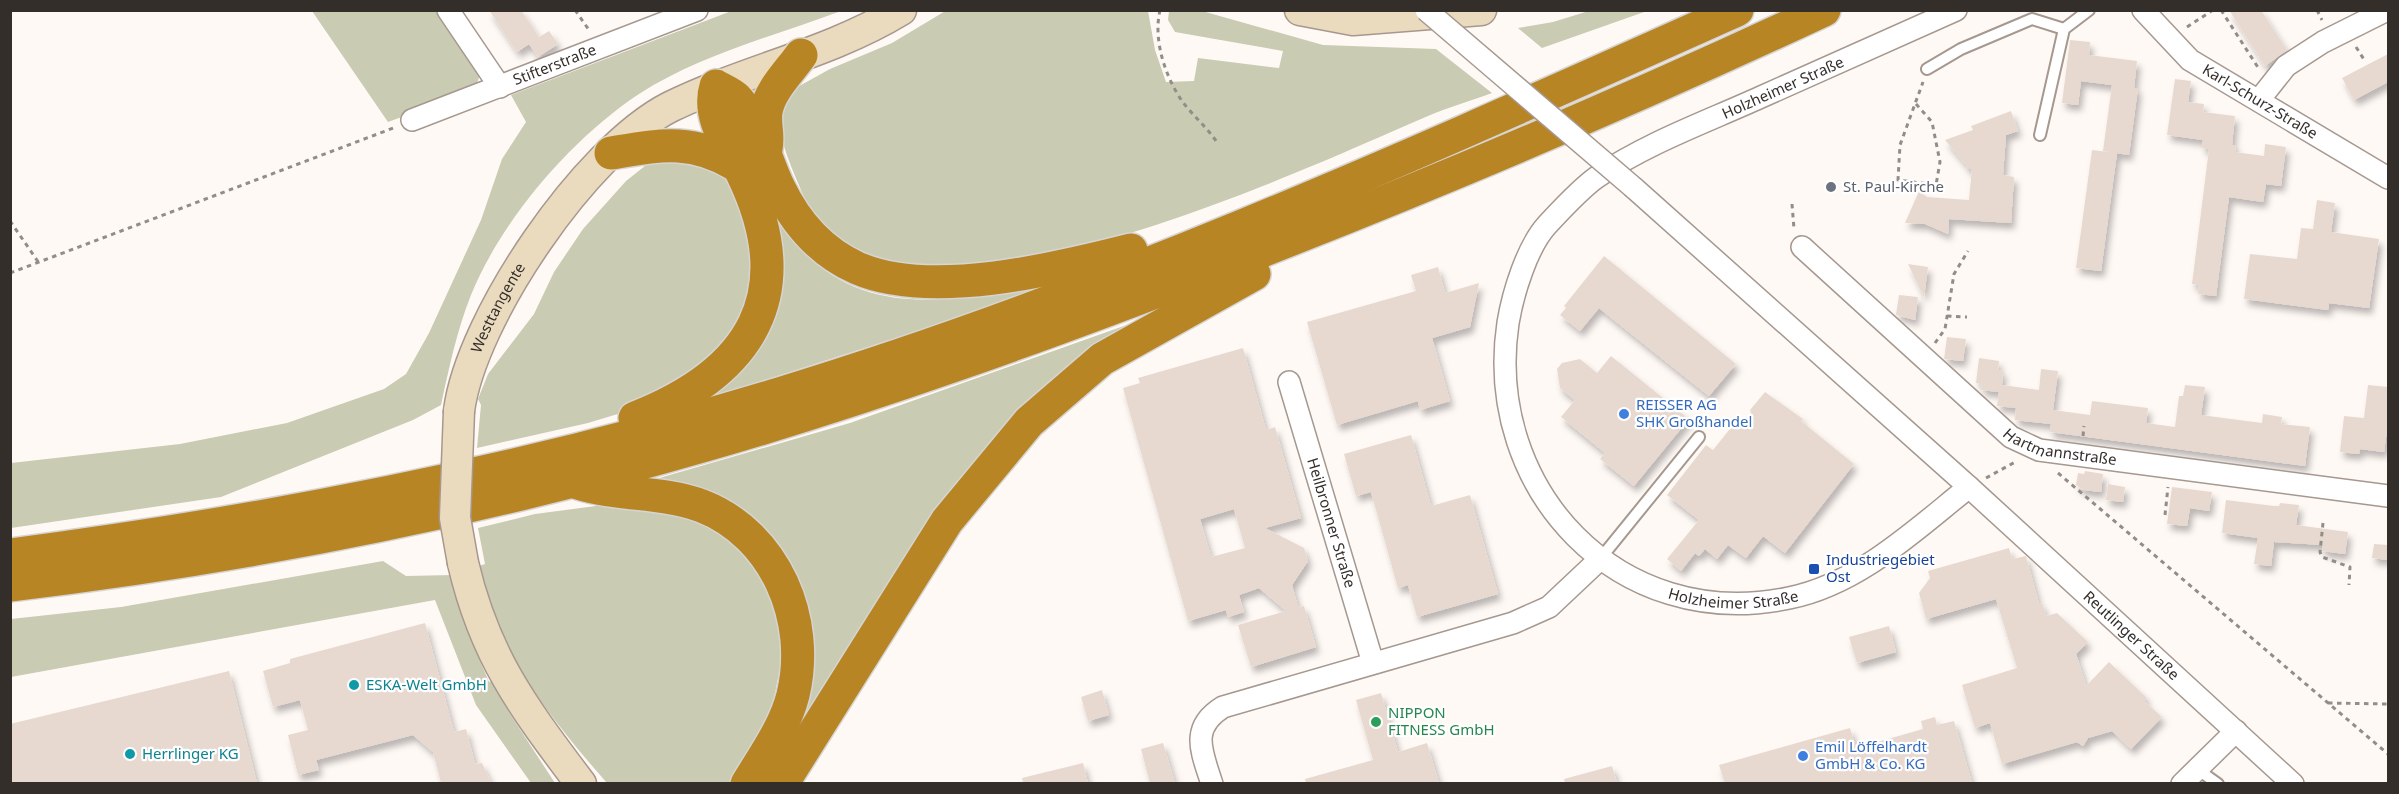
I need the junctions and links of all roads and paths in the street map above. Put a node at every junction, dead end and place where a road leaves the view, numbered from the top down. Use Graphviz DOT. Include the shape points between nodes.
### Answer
graph roads {
  1 [pos="448,10"];
  2 [pos="697,10"];
  3 [pos="901,10"];
  4 [pos="1160,10"];
  5 [pos="1300,10"];
  6 [pos="1426,10"];
  7 [pos="1481,10"];
  8 [pos="1737,10"];
  9 [pos="1824,10"];
  10 [pos="1956,10"];
  11 [pos="2089,10"];
  12 [pos="2143,10"];
  13 [pos="2213,10"];
  14 [pos="2221,10"];
  15 [pos="2387,10"];
  16 [pos="2064,29"];
  17 [pos="2169,38"];
  18 [pos="801,55"];
  19 [pos="1927,69"];
  20 [pos="716,86"];
  21 [pos="500,87"];
  22 [pos="2264,93"];
  23 [pos="1916,104"];
  24 [pos="412,120"];
  25 [pos="2040,135"];
  26 [pos="1218,144"];
  27 [pos="611,153"];
  28 [pos="750,160"];
  29 [pos="2388,178"];
  30 [pos="1792,204"];
  31 [pos="10,221"];
  32 [pos="1308,233"];
  33 [pos="1198,243"];
  34 [pos="1802,247"];
  35 [pos="1968,251"];
  36 [pos="39,263"];
  37 [pos="10,273"];
  38 [pos="1947,316"];
  39 [pos="1967,317"];
  40 [pos="1934,366"];
  41 [pos="1289,382"];
  42 [pos="1699,437"];
  43 [pos="2039,450"];
  44 [pos="2012,464"];
  45 [pos="2170,467"];
  46 [pos="562,469"];
  47 [pos="1969,487"];
  48 [pos="2388,496"];
  49 [pos="2165,515"];
  50 [pos="2323,523"];
  51 [pos="10,555"];
  52 [pos="1600,560"];
  53 [pos="10,585"];
  54 [pos="2349,585"];
  55 [pos="1373,663"];
  56 [pos="2326,703"];
  57 [pos="2388,704"];
  58 [pos="2236,731"];
  59 [pos="2388,754"];
  60 [pos="2189,776"];
  61 [pos="581,783"];
  62 [pos="747,783"];
  63 [pos="782,783"];
  64 [pos="1212,783"];
  65 [pos="2218,783"];
  66 [pos="2293,783"];
  1 -- 21 [label="street"];
  2 -- 21 [label="street, Stifterstraße"];
  3 -- 18 [label="main road, Westtangente" via="865,30"];
  4 -- 26 [label="path" via="1158,35 1170,77 1182,101"];
  5 -- 7 [label="main road" via="1353,20"];
  6 -- 47 [label="street, bridge" via="1634,188"];
  8 -- 33 [label="highway" via="1507,113"];
  9 -- 32 [label="highway" via="1508,152"];
  10 -- 52 [label="street, Holzheimer Straße" via="1657,144 1596,178 1544,227 1525,263 1511,306 1504,352 1508,400 1522,456 1537,488 1576,539"];
  11 -- 16 [label="lane"];
  12 -- 17 [label="street, Karl-Schurz-Straße"];
  13 -- 17 [label="path"];
  14 -- 22 [label="path"];
  15 -- 22 [label="street" via="2323,42 2286,66"];
  16 -- 19 [label="lane" via="2032,19 1961,49"];
  16 -- 25 [label="lane"];
  17 -- 22 [label="street, Karl-Schurz-Straße" via="2190,60"];
  18 -- 20 [label="main road, Westtangente"];
  18 -- 28 [label="highway" via="769,103 769,134"];
  19 -- 23 [label="path"];
  20 -- 27 [label="main road, Westtangente" via="667,109"];
  20 -- 28 [label="highway" via="713,107"];
  21 -- 24 [label="street, Stifterstraße"];
  22 -- 29 [label="street, Karl-Schurz-Straße"];
  23 -- 23 [label="path" via="1900,145 1898,180 1936,185 1940,162 1932,122"];
  24 -- 36 [label="path"];
  27 -- 28 [label="highway" via="685,145"];
  27 -- 61 [label="main road, Westtangente, bridge" via="566,203 505,289 483,330 459,411 455,518 462,563 482,631 523,707"];
  28 -- 33 [label="highway" via="823,248 858,269 897,279 984,279 1137,249"];
  28 -- 46 [label="highway" via="769,261 762,309 748,336 705,382 672,402 595,430"];
  30 -- 34 [label="path" via="1792,226"];
  31 -- 36 [label="path"];
  32 -- 46 [label="highway" via="1063,328 799,417"];
  32 -- 63 [label="highway" via="1269,267 1221,290 1102,359 1029,422 947,521"];
  33 -- 46 [label="highway" via="1038,305"];
  34 -- 40 [label="street, Hartmannstraße"];
  35 -- 38 [label="path" via="1954,274"];
  36 -- 37 [label="path"];
  38 -- 39 [label="path"];
  38 -- 40 [label="path" via="1945,329 1935,343"];
  40 -- 43 [label="street, Hartmannstraße" via="2012,437"];
  41 -- 55 [label="street, Heilbronner Straße"];
  42 -- 52 [label="lane"];
  43 -- 45 [label="street, Hartmannstraße"];
  43 -- 56 [label="path" via="2059,474"];
  44 -- 47 [label="path"];
  45 -- 48 [label="street, Hartmannstraße"];
  45 -- 49 [label="path"];
  46 -- 51 [label="highway" via="455,479 252,520"];
  46 -- 53 [label="highway" via="463,508 132,571"];
  46 -- 62 [label="highway" via="602,491 657,495 724,515 743,528 770,560 793,610 797,674 785,719"];
  47 -- 52 [label="street, Holzheimer Straße" via="1895,547 1830,584 1791,598 1737,604 1698,600 1638,582"];
  47 -- 58 [label="street, Reutlinger Straße"];
  50 -- 54 [label="path" via="2322,557 2350,567"];
  52 -- 55 [label="street" via="1571,589 1540,611 1513,623"];
  55 -- 64 [label="street" via="1223,707 1210,715 1201,729 1200,742"];
  56 -- 57 [label="path"];
  56 -- 59 [label="path"];
  58 -- 60 [label="street"];
  58 -- 66 [label="street, Reutlinger Straße"];
  60 -- 65 [label="lane"];
}
